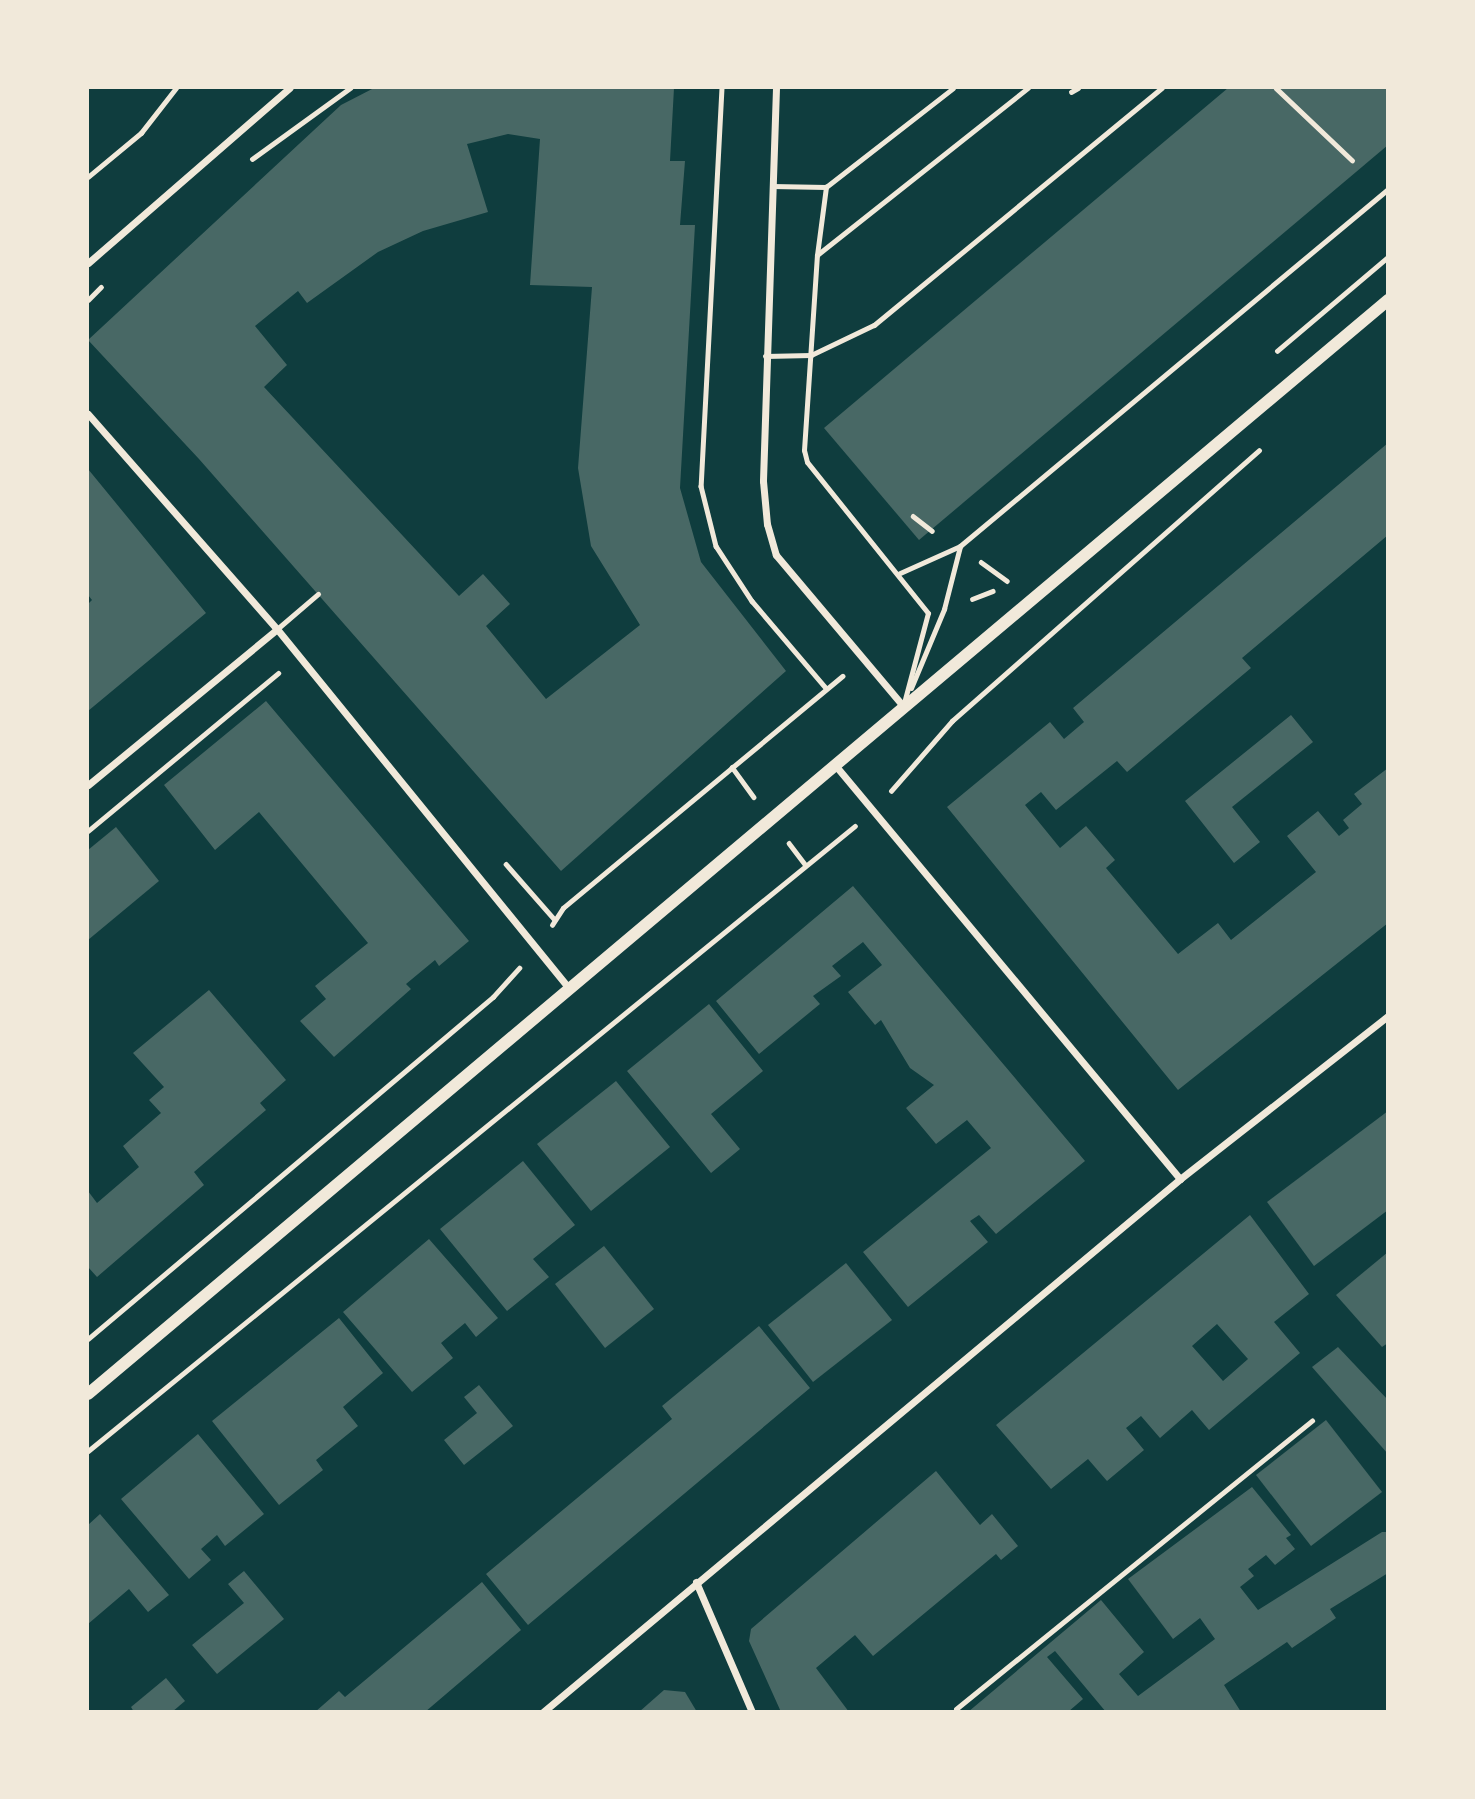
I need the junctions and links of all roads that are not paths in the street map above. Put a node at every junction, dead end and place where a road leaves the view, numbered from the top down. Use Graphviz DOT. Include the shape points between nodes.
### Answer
graph roads {
  1 [pos="289,88"];
  2 [pos="776,88"];
  3 [pos="953,88"];
  4 [pos="1028,88"];
  5 [pos="1162,88"];
  6 [pos="772,186"];
  7 [pos="826,187"];
  8 [pos="1388,189"];
  9 [pos="817,256"];
  10 [pos="88,263"];
  11 [pos="1388,300"];
  12 [pos="811,355"];
  13 [pos="765,356"];
  14 [pos="88,414"];
  15 [pos="960,546"];
  16 [pos="900,573"];
  17 [pos="318,594"];
  18 [pos="277,629"];
  19 [pos="903,706"];
  20 [pos="835,765"];
  21 [pos="88,785"];
  22 [pos="568,987"];
  23 [pos="1388,1016"];
  24 [pos="1180,1179"];
  25 [pos="88,1394"];
  26 [pos="696,1582"];
  27 [pos="542,1712"];
  28 [pos="752,1712"];
  1 -- 10 [label="street"];
  2 -- 6 [label="street"];
  3 -- 7 [label="lane"];
  4 -- 9 [label="lane"];
  5 -- 12 [label="lane" via="874,325"];
  6 -- 7 [label="lane"];
  6 -- 13 [label="street"];
  7 -- 9 [label="lane"];
  8 -- 15 [label="lane"];
  9 -- 12 [label="lane"];
  11 -- 19 [label="street"];
  12 -- 13 [label="lane"];
  12 -- 16 [label="lane" via="807,462"];
  13 -- 19 [label="street" via="763,481 767,524 776,555"];
  14 -- 18 [label="street"];
  15 -- 16 [label="lane"];
  15 -- 19 [label="lane" via="944,608"];
  16 -- 19 [label="lane" via="928,613"];
  17 -- 18 [label="lane"];
  18 -- 21 [label="street"];
  18 -- 22 [label="street"];
  19 -- 20 [label="street"];
  20 -- 22 [label="street"];
  20 -- 24 [label="street"];
  22 -- 25 [label="street"];
  23 -- 24 [label="street"];
  24 -- 26 [label="street"];
  26 -- 27 [label="street"];
  26 -- 28 [label="street"];
}
